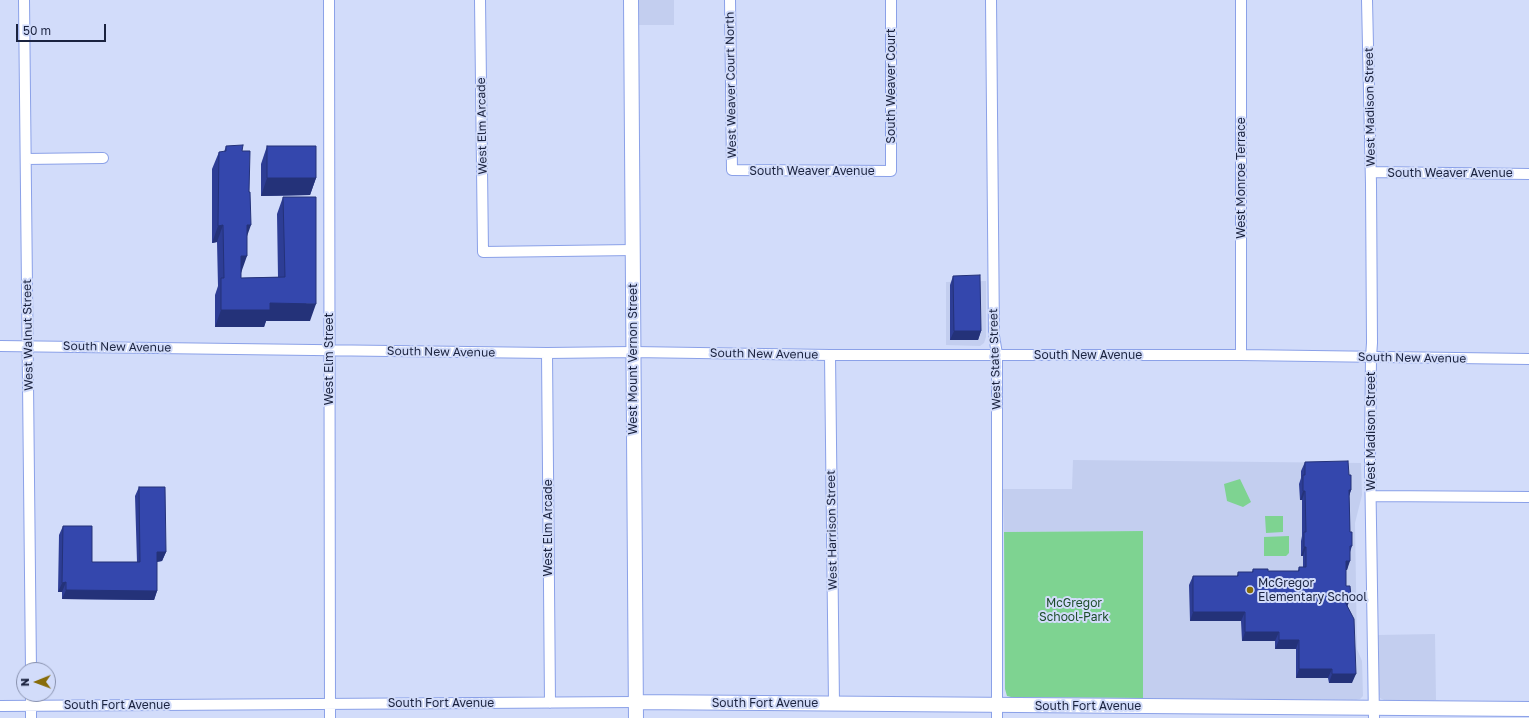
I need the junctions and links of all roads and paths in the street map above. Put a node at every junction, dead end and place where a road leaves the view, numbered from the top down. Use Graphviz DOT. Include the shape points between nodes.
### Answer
graph roads {
  1 [pos="24,0"];
  2 [pos="329,0"];
  3 [pos="480,0"];
  4 [pos="631,0"];
  5 [pos="730,0"];
  6 [pos="891,0"];
  7 [pos="991,0"];
  8 [pos="1241,0"];
  9 [pos="1367,0"];
  10 [pos="103,158"];
  11 [pos="26,159"];
  12 [pos="732,170"];
  13 [pos="891,171"];
  14 [pos="1371,172"];
  15 [pos="1529,174"];
  16 [pos="633,250"];
  17 [pos="0,346"];
  18 [pos="28,346"];
  19 [pos="329,350"];
  20 [pos="633,352"];
  21 [pos="547,353"];
  22 [pos="997,354"];
  23 [pos="1241,355"];
  24 [pos="830,356"];
  25 [pos="1371,357"];
  26 [pos="1529,359"];
  27 [pos="1371,496"];
  28 [pos="1529,497"];
  29 [pos="31,662"];
  30 [pos="31,702"];
  31 [pos="636,702"];
  32 [pos="330,703"];
  33 [pos="550,703"];
  34 [pos="834,704"];
  35 [pos="0,706"];
  36 [pos="31,706"];
  37 [pos="1529,709"];
  38 [pos="997,712"];
  39 [pos="1374,713"];
  40 [pos="31,718"];
  41 [pos="330,718"];
  42 [pos="636,718"];
  1 -- 11 [label="street, West Walnut Street"];
  2 -- 19 [label="street, West Elm Street"];
  3 -- 16 [label="street, West Elm Arcade" via="483,252"];
  4 -- 16 [label="street, West Mount Vernon Street"];
  5 -- 12 [label="street, West Weaver Court North"];
  6 -- 13 [label="street, South Weaver Court"];
  7 -- 22 [label="street, West State Street" via="994,336"];
  8 -- 23 [label="street, West Monroe Terrace"];
  9 -- 14 [label="street, West Madison Street"];
  10 -- 11 [label="street"];
  11 -- 18 [label="street, West Walnut Street"];
  12 -- 13 [label="street, South Weaver Avenue"];
  14 -- 15 [label="street, South Weaver Avenue"];
  14 -- 25 [label="street, West Madison Street"];
  16 -- 20 [label="street, West Mount Vernon Street"];
  17 -- 18 [label="street, South New Avenue"];
  18 -- 19 [label="street, South New Avenue"];
  18 -- 29 [label="street, West Walnut Street"];
  19 -- 21 [label="street, South New Avenue"];
  19 -- 32 [label="street, West Elm Street"];
  20 -- 21 [label="street, South New Avenue"];
  20 -- 24 [label="street, South New Avenue"];
  20 -- 31 [label="street, West Mount Vernon Street"];
  21 -- 33 [label="street, West Elm Arcade"];
  22 -- 23 [label="street, South New Avenue"];
  22 -- 24 [label="street, South New Avenue"];
  22 -- 38 [label="street, West State Street"];
  23 -- 25 [label="street, South New Avenue"];
  24 -- 34 [label="street, West Harrison Street"];
  25 -- 26 [label="street, South New Avenue"];
  25 -- 27 [label="street, West Madison Street"];
  27 -- 28 [label="street"];
  27 -- 39 [label="street, West Madison Street"];
  30 -- 36 [label="street"];
  31 -- 33 [label="street, South Fort Avenue"];
  31 -- 34 [label="street, South Fort Avenue"];
  31 -- 42 [label="street, West Mount Vernon Street"];
  32 -- 33 [label="street, South Fort Avenue"];
  32 -- 36 [label="street, South Fort Avenue"];
  32 -- 41 [label="street, West Elm Street"];
  34 -- 38 [label="street, South Fort Avenue"];
  35 -- 36 [label="street, South Fort Avenue"];
  36 -- 40 [label="street"];
  37 -- 39 [label="street, South Fort Avenue"];
  38 -- 39 [label="street, South Fort Avenue"];
}
